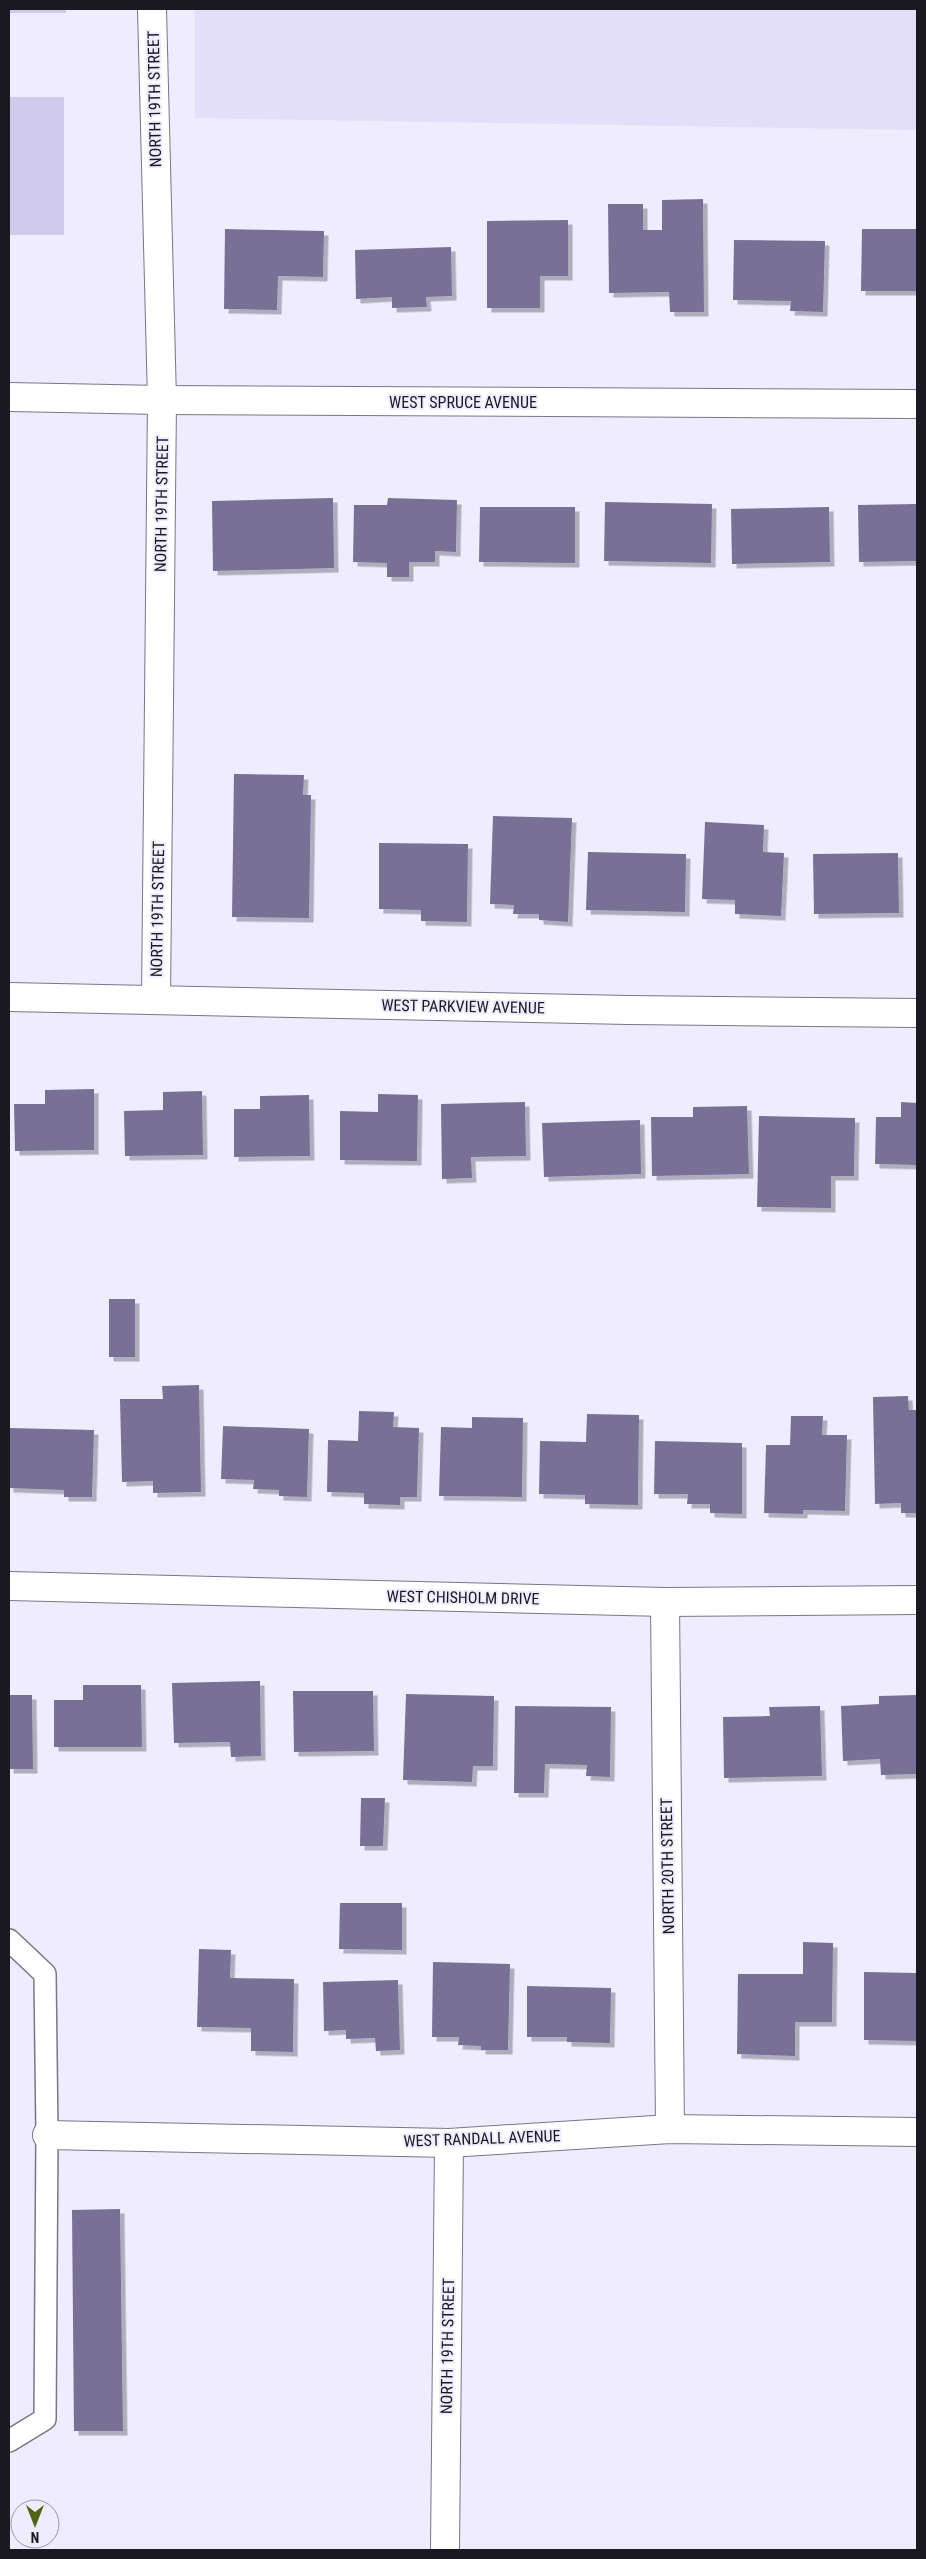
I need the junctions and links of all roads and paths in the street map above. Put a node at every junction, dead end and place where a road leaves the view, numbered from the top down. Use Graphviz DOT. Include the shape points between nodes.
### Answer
graph roads {
  1 [pos="152,9"];
  2 [pos="9,397"];
  3 [pos="162,400"];
  4 [pos="917,404"];
  5 [pos="9,997"];
  6 [pos="156,1000"];
  7 [pos="917,1013"];
  8 [pos="9,1586"];
  9 [pos="917,1600"];
  10 [pos="665,1602"];
  11 [pos="9,1940"];
  12 [pos="670,2129"];
  13 [pos="917,2132"];
  14 [pos="47,2136"];
  15 [pos="449,2143"];
  16 [pos="9,2440"];
  17 [pos="445,2550"];
  1 -- 3 [label="street, NORTH 19TH STREET"];
  2 -- 3 [label="street, WEST SPRUCE AVENUE"];
  3 -- 4 [label="street, WEST SPRUCE AVENUE"];
  3 -- 6 [label="street, NORTH 19TH STREET"];
  5 -- 6 [label="street, WEST PARKVIEW AVENUE"];
  6 -- 7 [label="street, WEST PARKVIEW AVENUE"];
  8 -- 10 [label="street, WEST CHISHOLM DRIVE"];
  9 -- 10 [label="street, WEST CHISHOLM DRIVE"];
  10 -- 12 [label="street, NORTH 20TH STREET"];
  11 -- 14 [label="lane" via="45,1974"];
  12 -- 13 [label="street, WEST RANDALL AVENUE"];
  12 -- 15 [label="street, WEST RANDALL AVENUE"];
  14 -- 15 [label="street, WEST RANDALL AVENUE"];
  14 -- 16 [label="lane" via="45,2419"];
  15 -- 17 [label="street, NORTH 19TH STREET"];
}
